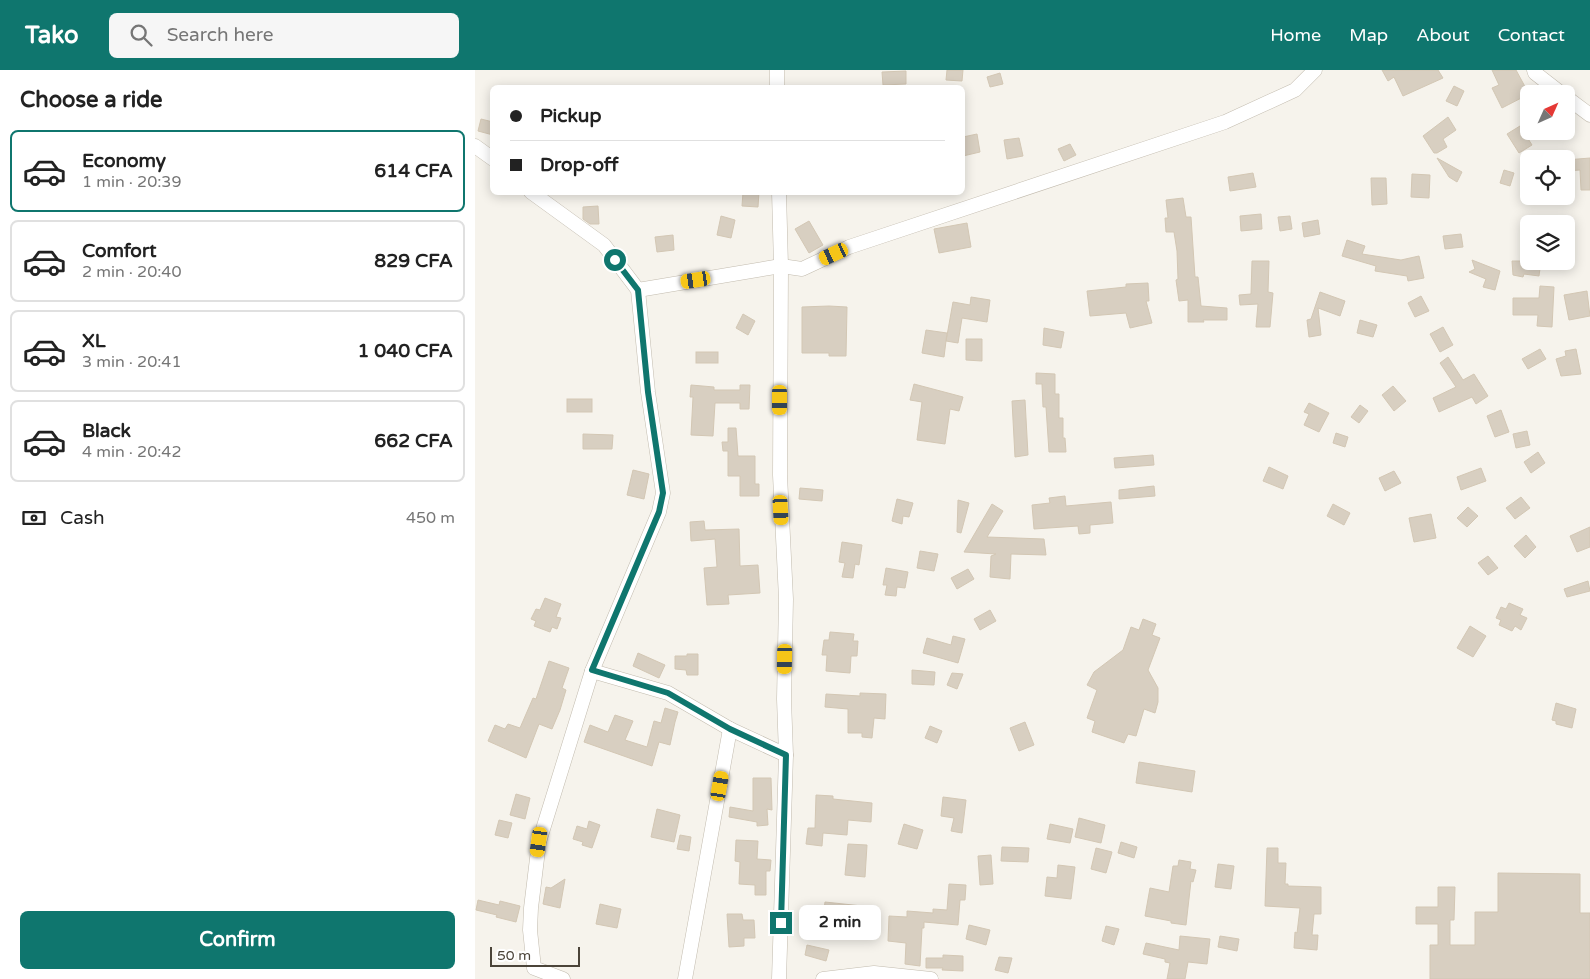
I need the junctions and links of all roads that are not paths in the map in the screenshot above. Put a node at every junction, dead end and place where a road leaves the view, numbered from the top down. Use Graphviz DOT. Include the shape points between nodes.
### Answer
graph roads {
  1 [pos="777,70"];
  2 [pos="1315,70"];
  3 [pos="1534,70"];
  4 [pos="777,85"];
  5 [pos="1550,85"];
  6 [pos="1575,104"];
  7 [pos="1590,115"];
  8 [pos="475,146"];
  9 [pos="490,157"];
  10 [pos="535,195"];
  11 [pos="779,195"];
  12 [pos="781,266"];
  13 [pos="638,290"];
  14 [pos="592,670"];
  15 [pos="730,729"];
  16 [pos="786,755"];
  17 [pos="563,979"];
  18 [pos="685,979"];
  19 [pos="779,979"];
  20 [pos="823,979"];
  21 [pos="931,979"];
  1 -- 4 [label="street"];
  2 -- 12 [label="street" via="1295,90 1225,122 849,247 802,269"];
  3 -- 5 [label="street"];
  6 -- 7 [label="street"];
  8 -- 9 [label="street"];
  10 -- 13 [label="street" via="604,245"];
  11 -- 12 [label="street"];
  12 -- 13 [label="street"];
  12 -- 16 [label="street" via="780,475 786,599 783,699"];
  13 -- 14 [label="street" via="648,392 663,493 659,512"];
  14 -- 15 [label="street" via="668,693"];
  14 -- 17 [label="street" via="539,842 531,908 529,930 535,968"];
  15 -- 16 [label="street"];
  15 -- 18 [label="street"];
  16 -- 19 [label="street"];
  20 -- 21 [label="street" via="874,973"];
}
